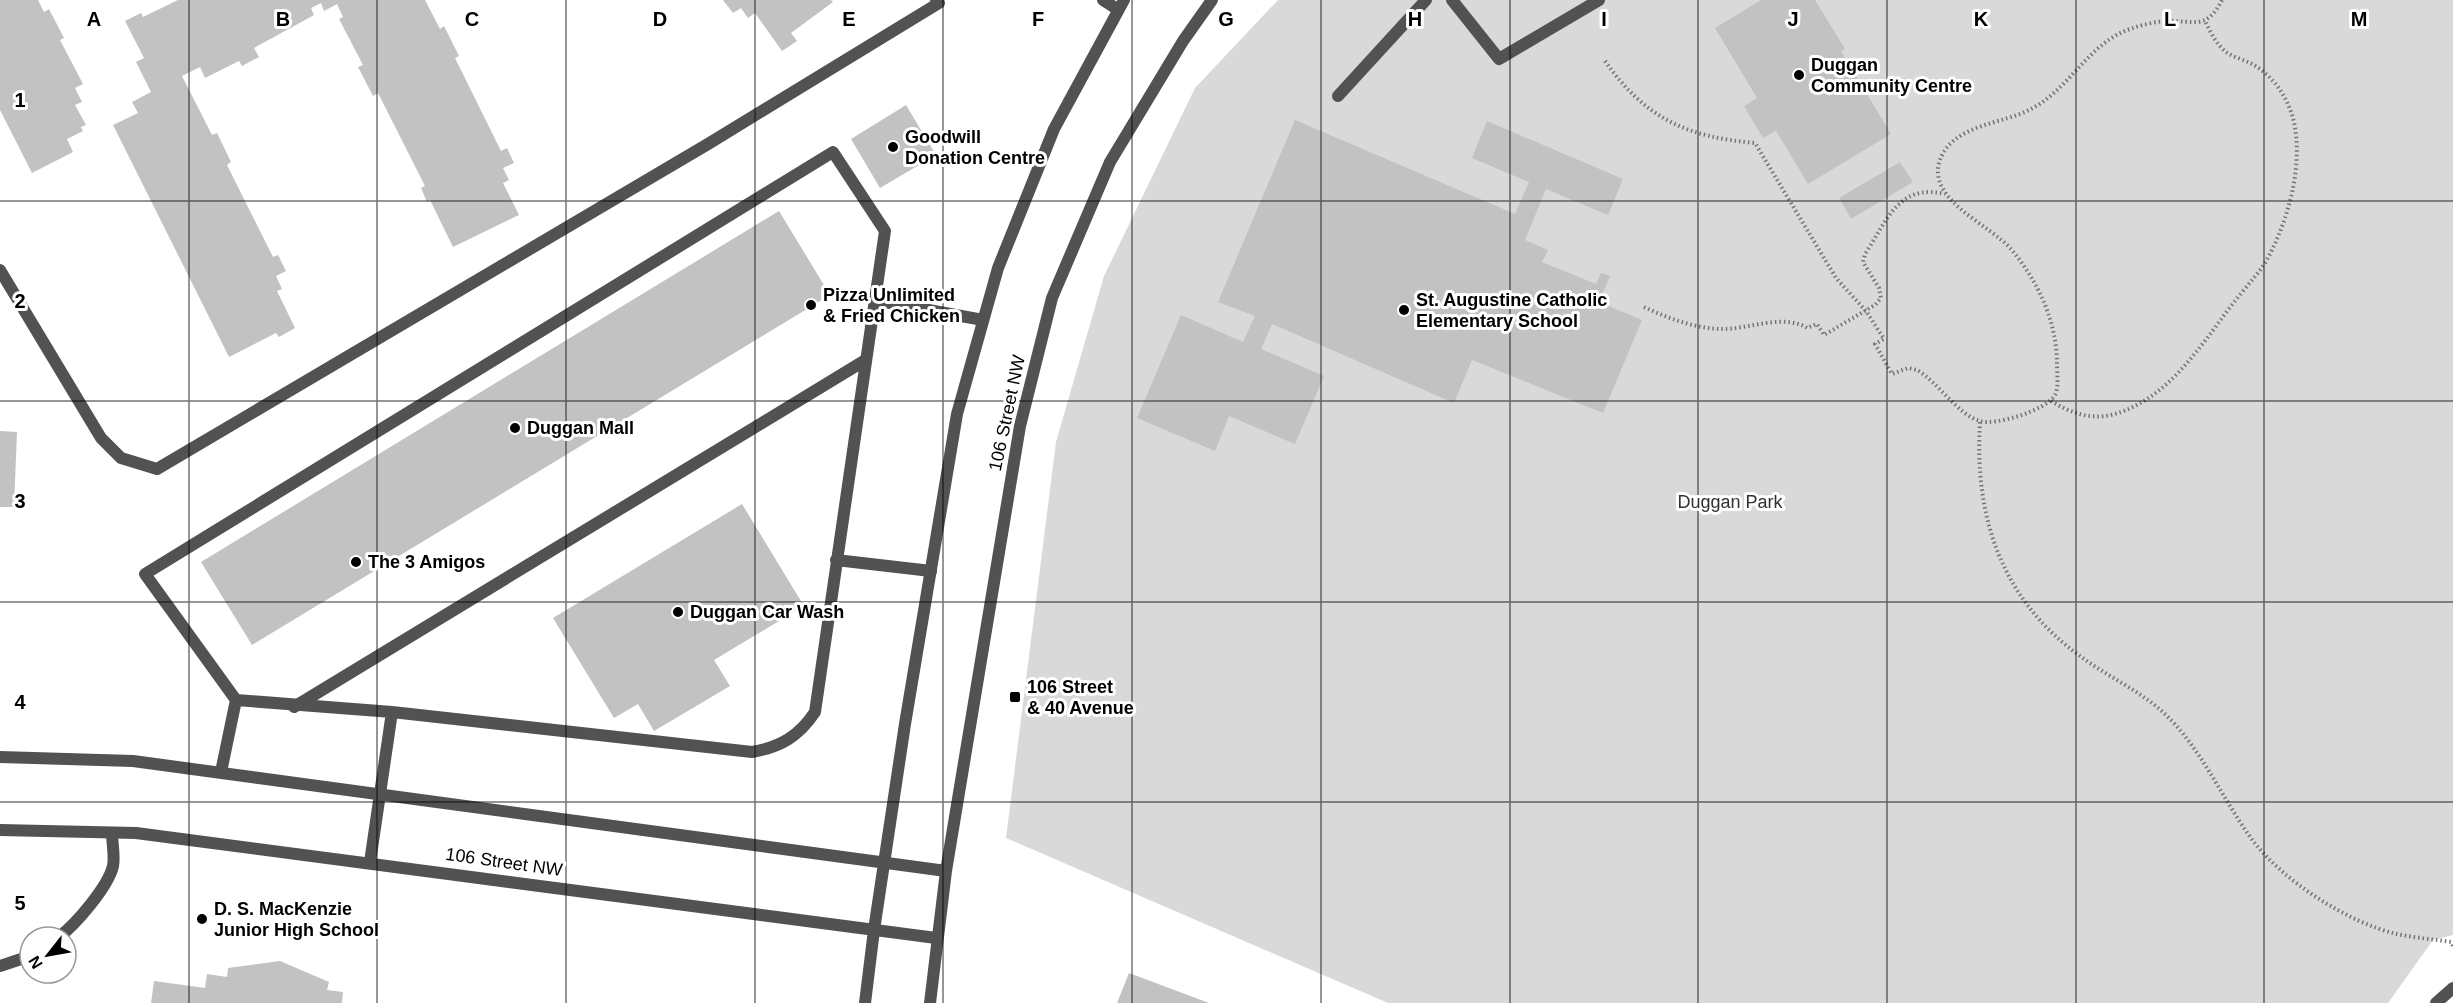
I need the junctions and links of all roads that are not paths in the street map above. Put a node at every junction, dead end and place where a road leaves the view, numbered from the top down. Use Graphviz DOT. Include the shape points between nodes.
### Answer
graph roads {
  1 [pos="1103,0"];
  2 [pos="1212,0"];
  3 [pos="1426,0"];
  4 [pos="1452,0"];
  5 [pos="1599,0"];
  6 [pos="940,1"];
  7 [pos="1120,5"];
  8 [pos="1338,96"];
  9 [pos="0,270"];
  10 [pos="874,300"];
  11 [pos="983,320"];
  12 [pos="864,361"];
  13 [pos="836,560"];
  14 [pos="931,571"];
  15 [pos="236,700"];
  16 [pos="294,707"];
  17 [pos="392,712"];
  18 [pos="0,757"];
  19 [pos="221,772"];
  20 [pos="381,795"];
  21 [pos="0,830"];
  22 [pos="112,833"];
  23 [pos="885,861"];
  24 [pos="370,862"];
  25 [pos="946,871"];
  26 [pos="75,925"];
  27 [pos="874,930"];
  28 [pos="936,938"];
  29 [pos="18,960"];
  30 [pos="0,966"];
  31 [pos="2453,988"];
  32 [pos="865,1003"];
  33 [pos="930,1003"];
  34 [pos="2436,1003"];
  1 -- 7 [label="street"];
  2 -- 25 [label="street, 106 Street NW" via="1110,162 1052,298 1020,426"];
  3 -- 8 [label="street"];
  4 -- 5 [label="street" via="1499,59"];
  6 -- 9 [label="street" via="708,144 157,469 121,458 101,438"];
  7 -- 11 [label="street" via="1054,129 998,268"];
  10 -- 11 [label="street"];
  10 -- 12 [label="street"];
  10 -- 15 [label="street" via="885,231 833,152 145,574"];
  11 -- 14 [label="street" via="957,414"];
  12 -- 13 [label="street"];
  12 -- 16 [label="street"];
  13 -- 14 [label="street"];
  13 -- 17 [label="street" via="814,712 790,740 770,749 731,750"];
  14 -- 23 [label="street"];
  15 -- 16 [label="street"];
  15 -- 19 [label="street"];
  16 -- 17 [label="street"];
  17 -- 20 [label="street"];
  18 -- 19 [label="street" via="112,760"];
  19 -- 20 [label="street"];
  20 -- 23 [label="street"];
  20 -- 24 [label="street"];
  21 -- 22 [label="street, 106 Street NW"];
  22 -- 24 [label="street, 106 Street NW"];
  22 -- 26 [label="street" via="113,867"];
  23 -- 25 [label="street"];
  23 -- 27 [label="street"];
  24 -- 27 [label="street, 106 Street NW"];
  25 -- 28 [label="street, 106 Street NW"];
  27 -- 28 [label="street, 106 Street NW"];
  27 -- 32 [label="street"];
  28 -- 33 [label="street"];
  29 -- 30 [label="street"];
  31 -- 34 [label="street"];
}
